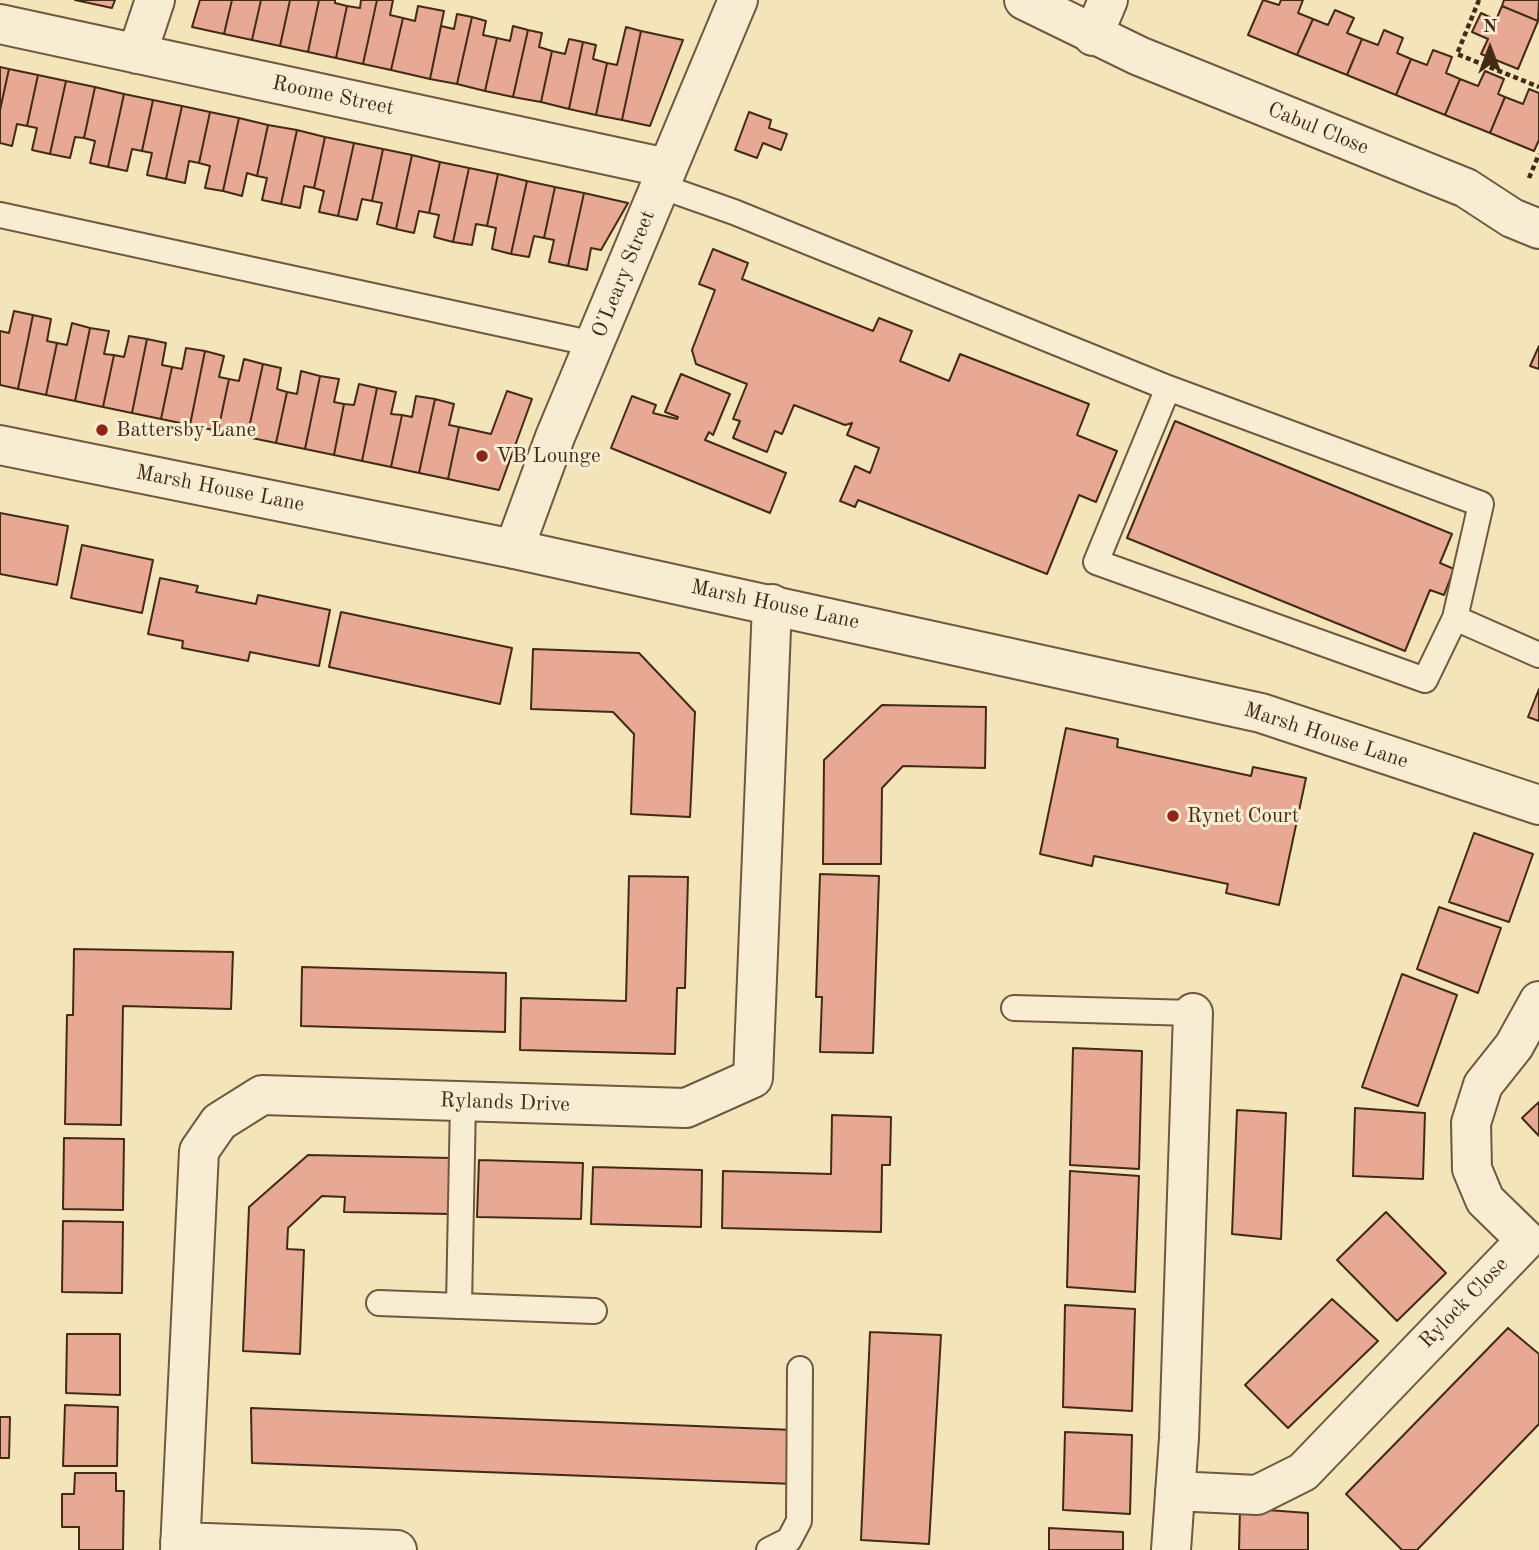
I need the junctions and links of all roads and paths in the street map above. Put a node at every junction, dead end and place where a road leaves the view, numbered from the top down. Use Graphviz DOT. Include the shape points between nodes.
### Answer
graph roads {
  1 [pos="155,0"];
  2 [pos="738,0"];
  3 [pos="1024,0"];
  4 [pos="1108,0"];
  5 [pos="1479,0"];
  6 [pos="0,24"];
  7 [pos="1093,36"];
  8 [pos="137,54"];
  9 [pos="1539,87"];
  10 [pos="664,177"];
  11 [pos="0,215"];
  12 [pos="1539,229"];
  13 [pos="594,344"];
  14 [pos="1168,388"];
  15 [pos="0,445"];
  16 [pos="514,549"];
  17 [pos="772,604"];
  18 [pos="1455,618"];
  19 [pos="1539,655"];
  20 [pos="1539,805"];
  21 [pos="1539,1001"];
  22 [pos="1014,1008"];
  23 [pos="1193,1013"];
  24 [pos="463,1102"];
  25 [pos="1532,1236"];
  26 [pos="379,1303"];
  27 [pos="459,1305"];
  28 [pos="594,1311"];
  29 [pos="800,1369"];
  30 [pos="1175,1491"];
  31 [pos="180,1546"];
  32 [pos="397,1550"];
  33 [pos="769,1550"];
  34 [pos="1171,1550"];
  1 -- 8 [label="street"];
  2 -- 10 [label="street, O'Leary Street"];
  3 -- 7 [label="street, Cabul Close"];
  4 -- 7 [label="street"];
  5 -- 9 [label="path" via="1457,54"];
  6 -- 8 [label="street, Roome Street"];
  7 -- 12 [label="street, Cabul Close" via="1466,188 1512,218"];
  8 -- 10 [label="street, Roome Street"];
  10 -- 13 [label="street, O'Leary Street"];
  10 -- 14 [label="lane" via="734,212"];
  11 -- 13 [label="lane"];
  13 -- 16 [label="street, O'Leary Street"];
  14 -- 18 [label="lane" via="1481,504"];
  14 -- 18 [label="lane" via="1096,562 1425,680"];
  15 -- 16 [label="street, Marsh House Lane"];
  16 -- 17 [label="street, Marsh House Lane"];
  17 -- 20 [label="street, Marsh House Lane" via="1261,713"];
  17 -- 24 [label="street, Rylands Drive" via="753,1078 687,1108"];
  18 -- 19 [label="lane"];
  21 -- 25 [label="street, Rylock Close" via="1514,1046 1483,1085 1471,1123 1472,1168 1485,1200"];
  22 -- 23 [label="lane"];
  23 -- 30 [label="street"];
  24 -- 27 [label="lane"];
  24 -- 31 [label="street, Rylands Drive" via="262,1095 219,1122 199,1151"];
  25 -- 30 [label="street, Rylock Close" via="1303,1472 1257,1495"];
  26 -- 27 [label="lane"];
  27 -- 28 [label="lane"];
  29 -- 33 [label="lane" via="799,1521 789,1540"];
  30 -- 34 [label="street"];
  31 -- 32 [label="street"];
}
